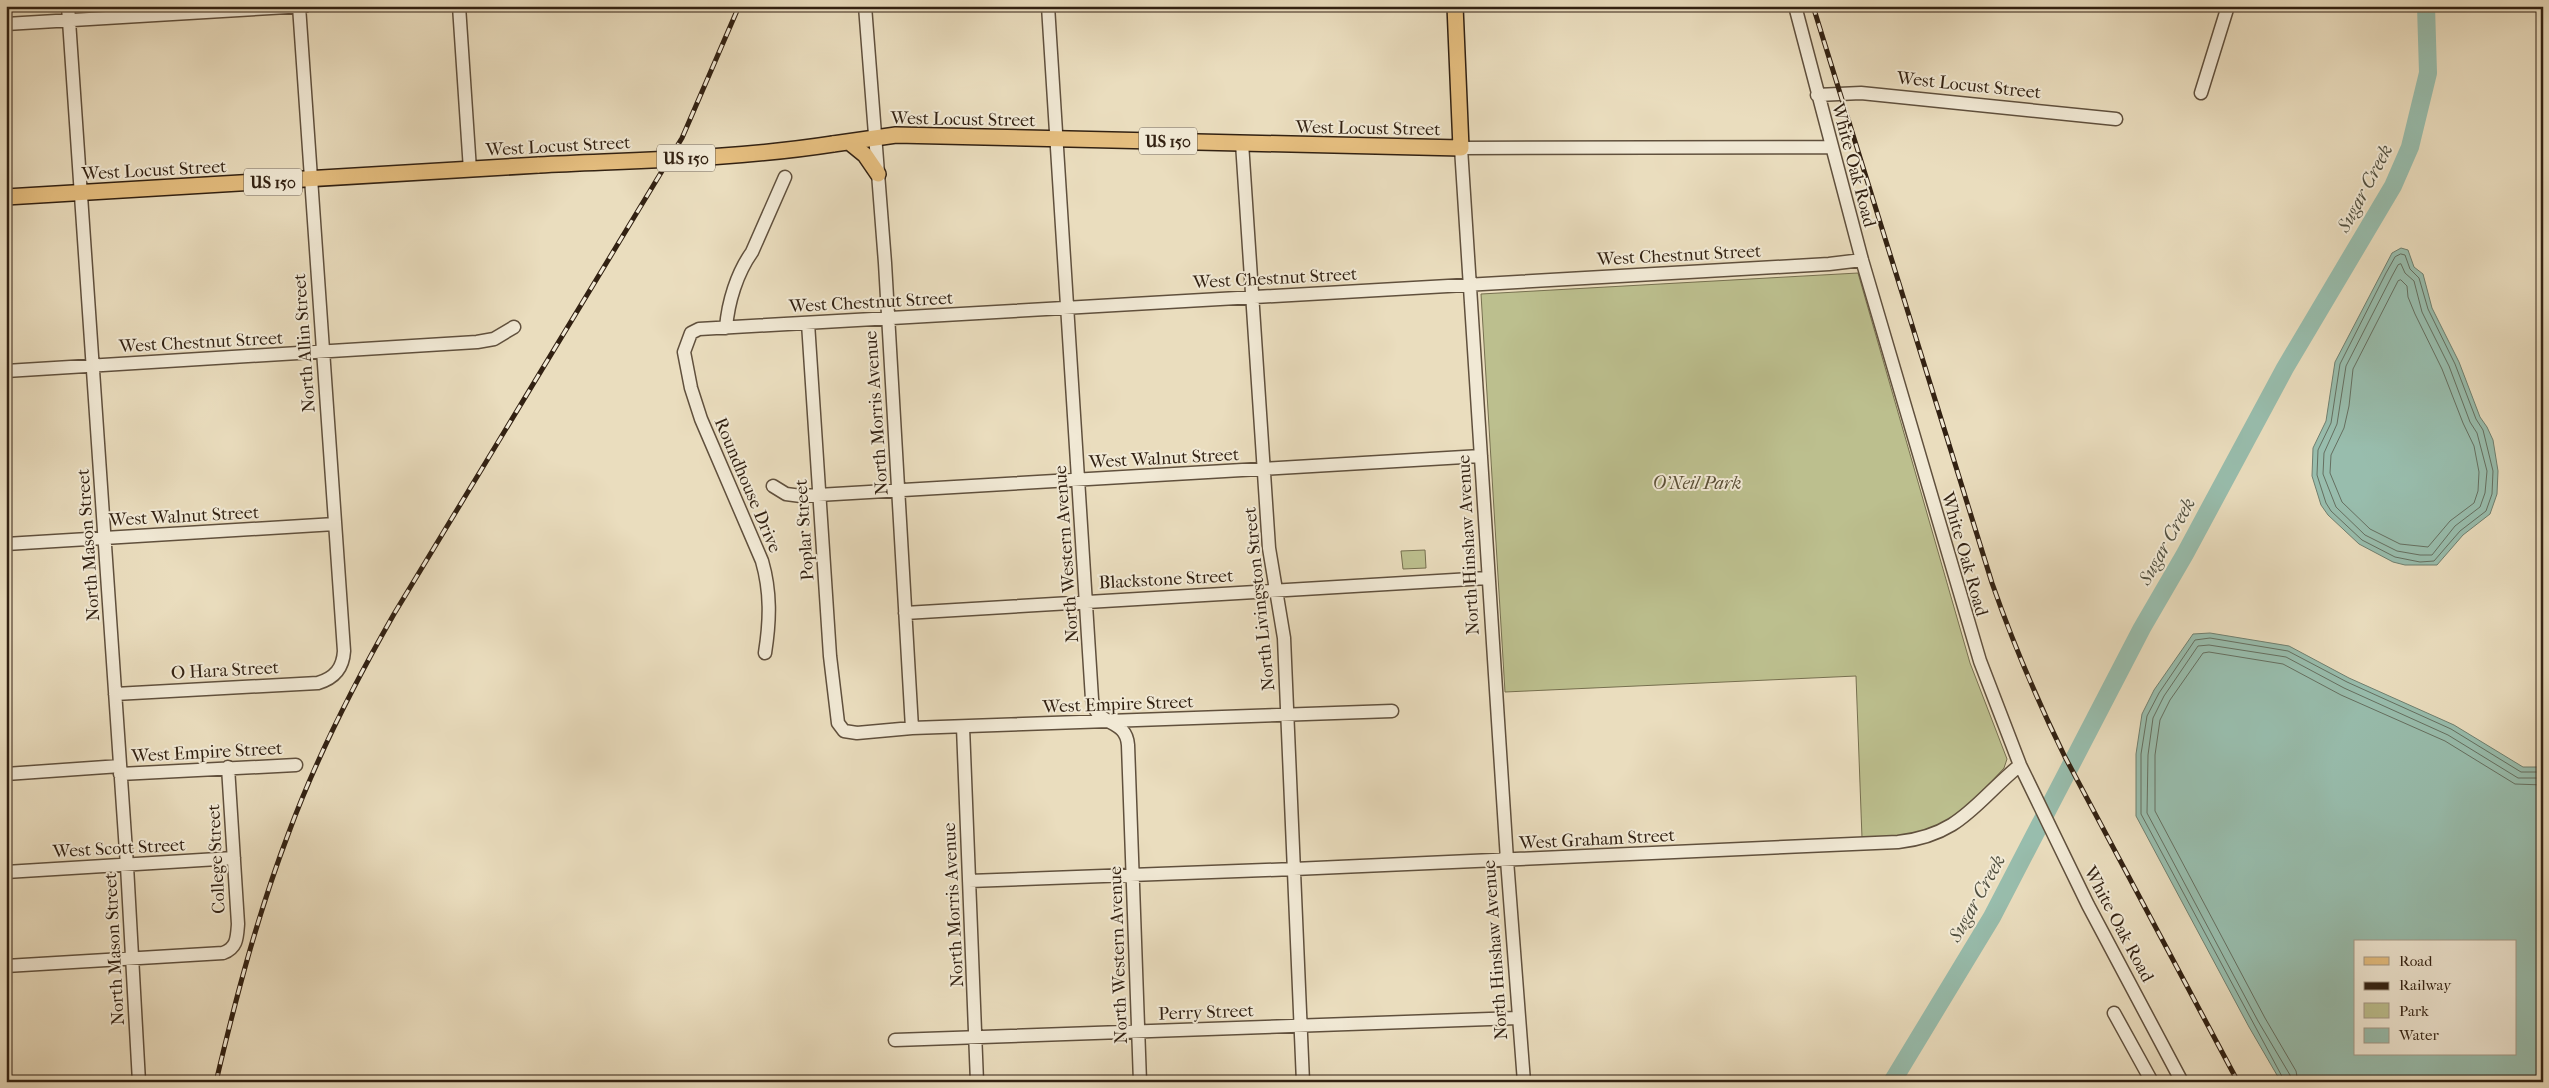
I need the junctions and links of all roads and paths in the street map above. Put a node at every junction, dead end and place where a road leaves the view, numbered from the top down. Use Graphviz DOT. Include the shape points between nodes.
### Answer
graph roads {
  1 [pos="68,6"];
  2 [pos="299,6"];
  3 [pos="305,6"];
  4 [pos="459,6"];
  5 [pos="865,6"];
  6 [pos="1048,6"];
  7 [pos="1455,6"];
  8 [pos="1795,6"];
  9 [pos="2228,6"];
  10 [pos="69,20"];
  11 [pos="6,24"];
  12 [pos="2201,93"];
  13 [pos="1817,94"];
  14 [pos="2116,119"];
  15 [pos="876,137"];
  16 [pos="1057,138"];
  17 [pos="849,142"];
  18 [pos="1242,143"];
  19 [pos="1831,147"];
  20 [pos="1461,148"];
  21 [pos="470,170"];
  22 [pos="878,174"];
  23 [pos="785,176"];
  24 [pos="311,179"];
  25 [pos="81,193"];
  26 [pos="6,198"];
  27 [pos="1862,260"];
  28 [pos="1471,285"];
  29 [pos="1252,297"];
  30 [pos="1068,308"];
  31 [pos="888,318"];
  32 [pos="808,323"];
  33 [pos="514,327"];
  34 [pos="726,328"];
  35 [pos="691,334"];
  36 [pos="322,352"];
  37 [pos="93,366"];
  38 [pos="6,371"];
  39 [pos="1481,456"];
  40 [pos="1264,470"];
  41 [pos="1079,481"];
  42 [pos="774,486"];
  43 [pos="898,491"];
  44 [pos="819,495"];
  45 [pos="335,524"];
  46 [pos="105,538"];
  47 [pos="6,544"];
  48 [pos="1488,578"];
  49 [pos="1276,590"];
  50 [pos="1087,601"];
  51 [pos="905,613"];
  52 [pos="765,653"];
  53 [pos="334,676"];
  54 [pos="115,694"];
  55 [pos="1392,711"];
  56 [pos="1287,715"];
  57 [pos="1110,722"];
  58 [pos="963,727"];
  59 [pos="912,728"];
  60 [pos="845,731"];
  61 [pos="296,765"];
  62 [pos="2020,765"];
  63 [pos="228,767"];
  64 [pos="120,770"];
  65 [pos="6,774"];
  66 [pos="234,858"];
  67 [pos="1506,860"];
  68 [pos="127,866"];
  69 [pos="1294,869"];
  70 [pos="6,872"];
  71 [pos="1133,875"];
  72 [pos="969,881"];
  73 [pos="132,959"];
  74 [pos="6,966"];
  75 [pos="2114,1014"];
  76 [pos="1518,1018"];
  77 [pos="1301,1027"];
  78 [pos="1138,1032"];
  79 [pos="975,1038"];
  80 [pos="895,1040"];
  81 [pos="139,1082"];
  82 [pos="977,1082"];
  83 [pos="1140,1082"];
  84 [pos="1303,1082"];
  85 [pos="1524,1082"];
  86 [pos="2152,1082"];
  87 [pos="2182,1082"];
  1 -- 10 [label="street, North Mason Street"];
  2 -- 3 [label="street"];
  2 -- 10 [label="street"];
  2 -- 24 [label="street, North Allin Street"];
  4 -- 21 [label="street"];
  5 -- 15 [label="street, North Morris Avenue"];
  6 -- 16 [label="street, North Western Avenue"];
  7 -- 20 [label="main road, North Hinshaw Avenue"];
  8 -- 13 [label="street, White Oak Road"];
  9 -- 12 [label="street"];
  10 -- 11 [label="street"];
  10 -- 25 [label="street, North Mason Street"];
  13 -- 14 [label="street, West Locust Street" via="1861,92"];
  13 -- 19 [label="street, White Oak Road"];
  15 -- 16 [label="main road, West Locust Street / US 150" via="896,134"];
  15 -- 17 [label="main road, West Locust Street / US 150"];
  15 -- 22 [label="street, North Morris Avenue"];
  16 -- 18 [label="main road, West Locust Street / US 150"];
  16 -- 30 [label="street, North Western Avenue"];
  17 -- 21 [label="main road, West Locust Street / US 150, bridge" via="797,150"];
  17 -- 22 [label="main road" via="865,155"];
  18 -- 20 [label="main road, West Locust Street / US 150"];
  18 -- 29 [label="street, North Livingston Street"];
  19 -- 20 [label="street, West Locust Street"];
  19 -- 27 [label="street, White Oak Road"];
  20 -- 28 [label="street, North Hinshaw Avenue"];
  21 -- 24 [label="main road, West Locust Street / US 150"];
  22 -- 31 [label="street, North Morris Avenue"];
  23 -- 34 [label="street" via="745,262 728,308"];
  24 -- 25 [label="main road, West Locust Street / US 150"];
  24 -- 36 [label="street, North Allin Street"];
  25 -- 26 [label="main road, West Locust Street / US 150"];
  25 -- 37 [label="street, North Mason Street"];
  27 -- 28 [label="street, West Chestnut Street"];
  27 -- 62 [label="street, White Oak Road" via="1962,608"];
  28 -- 29 [label="street, West Chestnut Street"];
  28 -- 39 [label="street, North Hinshaw Avenue"];
  29 -- 30 [label="street, West Chestnut Street"];
  29 -- 40 [label="street, North Livingston Street"];
  30 -- 31 [label="street, West Chestnut Street"];
  30 -- 41 [label="street, North Western Avenue"];
  31 -- 32 [label="street, West Chestnut Street"];
  31 -- 43 [label="street, North Morris Avenue"];
  32 -- 34 [label="street, West Chestnut Street"];
  32 -- 44 [label="street, Poplar Street"];
  33 -- 36 [label="street, West Chestnut Street" via="494,339 477,342"];
  34 -- 35 [label="street, West Chestnut Street" via="699,329"];
  35 -- 52 [label="street, Roundhouse Drive" via="684,352 691,388 767,579 769,624"];
  36 -- 37 [label="street, West Chestnut Street"];
  36 -- 45 [label="street, North Allin Street"];
  37 -- 38 [label="street, West Chestnut Street"];
  37 -- 46 [label="street, North Mason Street"];
  39 -- 40 [label="street, West Walnut Street"];
  39 -- 48 [label="street, North Hinshaw Avenue"];
  40 -- 41 [label="street, West Walnut Street"];
  40 -- 49 [label="street, North Livingston Street" via="1269,548"];
  41 -- 43 [label="street, West Walnut Street"];
  41 -- 50 [label="street, North Western Avenue"];
  42 -- 44 [label="street, West Walnut Street" via="791,496"];
  43 -- 44 [label="street, West Walnut Street"];
  43 -- 51 [label="street, North Morris Avenue"];
  44 -- 60 [label="street, Poplar Street" via="836,715 839,726"];
  45 -- 46 [label="street, West Walnut Street"];
  45 -- 53 [label="street, North Allin Street" via="344,651 342,663"];
  46 -- 47 [label="street, West Walnut Street"];
  46 -- 54 [label="street, North Mason Street"];
  48 -- 49 [label="street, Blackstone Street"];
  48 -- 67 [label="street, North Hinshaw Avenue"];
  49 -- 50 [label="street, Blackstone Street"];
  49 -- 56 [label="street, North Livingston Street" via="1284,638"];
  50 -- 51 [label="street, Blackstone Street"];
  50 -- 57 [label="street, North Western Avenue" via="1094,710"];
  51 -- 59 [label="street, North Morris Avenue"];
  53 -- 54 [label="street, O Hara Street" via="318,683"];
  54 -- 64 [label="street, North Mason Street"];
  55 -- 56 [label="street, West Empire Street"];
  56 -- 57 [label="street, West Empire Street"];
  56 -- 69 [label="street, North Livingston Street"];
  57 -- 58 [label="street, West Empire Street"];
  57 -- 71 [label="street, North Western Avenue" via="1123,729 1127,736"];
  58 -- 59 [label="street, West Empire Street"];
  58 -- 72 [label="street, North Morris Avenue"];
  59 -- 60 [label="street, West Empire Street" via="857,733"];
  61 -- 63 [label="street, West Empire Street"];
  62 -- 67 [label="street, West Graham Street" via="1966,815 1940,832 1921,839"];
  62 -- 87 [label="street, White Oak Road" via="2060,850"];
  63 -- 64 [label="street, West Empire Street"];
  63 -- 66 [label="street, College Street"];
  64 -- 65 [label="street, West Empire Street"];
  64 -- 68 [label="street, North Mason Street"];
  66 -- 68 [label="street, West Scott Street"];
  66 -- 73 [label="street, College Street" via="238,924 233,948 223,953"];
  67 -- 69 [label="street, West Graham Street"];
  67 -- 76 [label="street, North Hinshaw Avenue"];
  68 -- 70 [label="street, West Scott Street"];
  68 -- 73 [label="street, North Mason Street"];
  69 -- 71 [label="street, West Graham Street"];
  69 -- 77 [label="street, North Livingston Street"];
  71 -- 72 [label="street, West Graham Street"];
  71 -- 78 [label="street, North Western Avenue"];
  72 -- 79 [label="street, North Morris Avenue"];
  73 -- 74 [label="street"];
  73 -- 81 [label="street, North Mason Street"];
  75 -- 86 [label="street"];
  76 -- 77 [label="street, Perry Street"];
  76 -- 85 [label="street, North Hinshaw Avenue"];
  77 -- 78 [label="street, Perry Street"];
  77 -- 84 [label="street, North Livingston Street"];
  78 -- 79 [label="street, Perry Street"];
  78 -- 83 [label="street, North Western Avenue"];
  79 -- 80 [label="street, Perry Street"];
  79 -- 82 [label="street, North Morris Avenue"];
}
